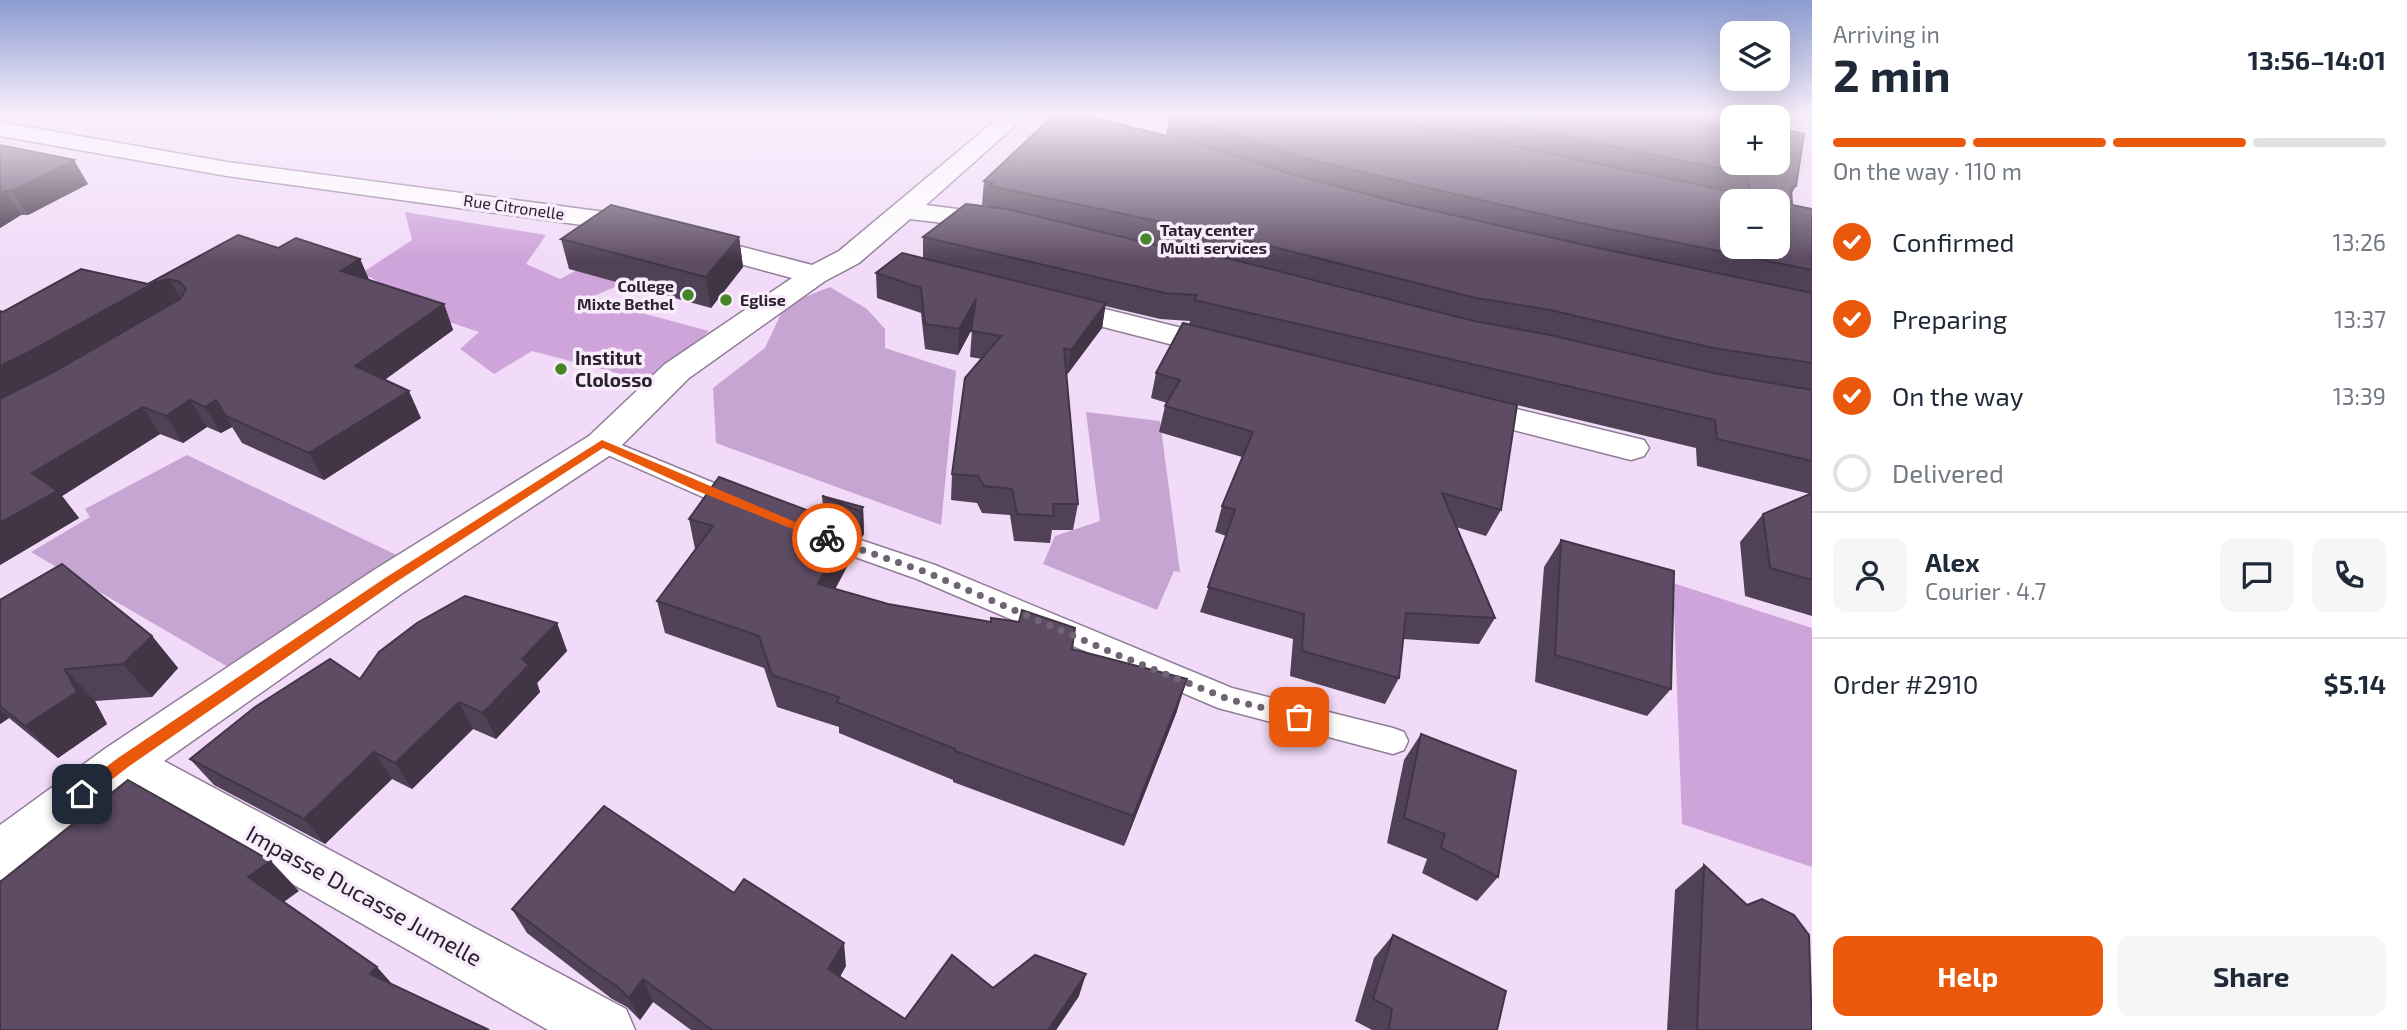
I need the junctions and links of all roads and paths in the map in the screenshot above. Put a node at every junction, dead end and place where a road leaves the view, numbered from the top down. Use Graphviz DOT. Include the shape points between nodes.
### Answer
graph roads {
  1 [pos="193,163"];
  2 [pos="964,163"];
  3 [pos="904,210"];
  4 [pos="1031,229"];
  5 [pos="849,257"];
  6 [pos="886,263"];
  7 [pos="815,275"];
  8 [pos="1017,296"];
  9 [pos="1252,355"];
  10 [pos="1432,399"];
  11 [pos="602,443"];
  12 [pos="1631,448"];
  13 [pos="762,512"];
  14 [pos="800,527"];
  15 [pos="1393,741"];
  16 [pos="123,763"];
  17 [pos="0,856"];
  18 [pos="605,1030"];
  1 -- 7 [label="street, Rue Citronelle" via="613,221"];
  2 -- 3 [label="street"];
  3 -- 4 [label="street"];
  3 -- 5 [label="street"];
  5 -- 6 [label="street"];
  5 -- 7 [label="street"];
  7 -- 11 [label="street" via="677,370"];
  8 -- 9 [label="street"];
  10 -- 12 [label="street"];
  11 -- 13 [label="lane"];
  11 -- 16 [label="street" via="389,581"];
  14 -- 15 [label="lane" via="926,572 1228,699"];
  16 -- 17 [label="street"];
  16 -- 18 [label="street, Impasse Ducasse Jumelle"];
}
